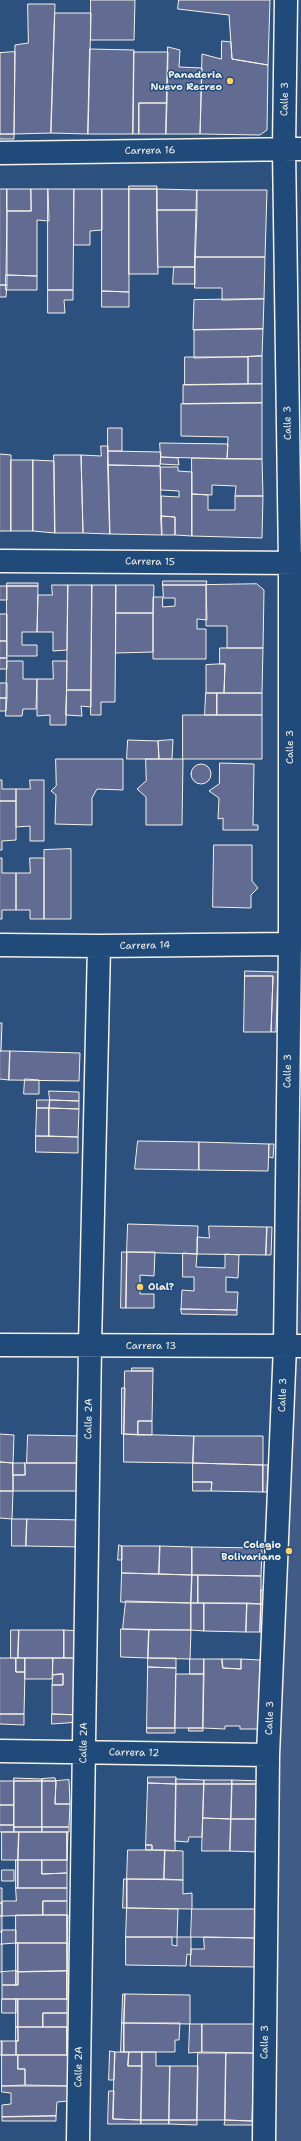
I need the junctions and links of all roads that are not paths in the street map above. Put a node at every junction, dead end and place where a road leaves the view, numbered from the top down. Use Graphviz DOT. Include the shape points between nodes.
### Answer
graph roads {
  1 [pos="286,0"];
  2 [pos="293,149"];
  3 [pos="0,153"];
  4 [pos="0,561"];
  5 [pos="296,564"];
  6 [pos="290,944"];
  7 [pos="0,945"];
  8 [pos="99,946"];
  9 [pos="0,1345"];
  10 [pos="90,1346"];
  11 [pos="293,1346"];
  12 [pos="0,1751"];
  13 [pos="84,1753"];
  14 [pos="268,1755"];
  15 [pos="78,2141"];
  16 [pos="264,2141"];
  1 -- 2 [label="street, Calle 3"];
  2 -- 3 [label="street, Carrera 16"];
  2 -- 5 [label="street, Calle 3"];
  4 -- 5 [label="street, Carrera 15"];
  5 -- 6 [label="street, Calle 3"];
  6 -- 8 [label="street, Carrera 14"];
  6 -- 11 [label="street, Calle 3"];
  7 -- 8 [label="street, Carrera 14"];
  8 -- 10 [label="street, Calle 2A"];
  9 -- 10 [label="street, Carrera 13"];
  10 -- 11 [label="street, Carrera 13"];
  10 -- 13 [label="street, Calle 2A"];
  11 -- 14 [label="street, Calle 3"];
  12 -- 13 [label="street, Carrera 12"];
  13 -- 14 [label="street, Carrera 12"];
  13 -- 15 [label="street, Calle 2A"];
  14 -- 16 [label="street, Calle 3"];
}
